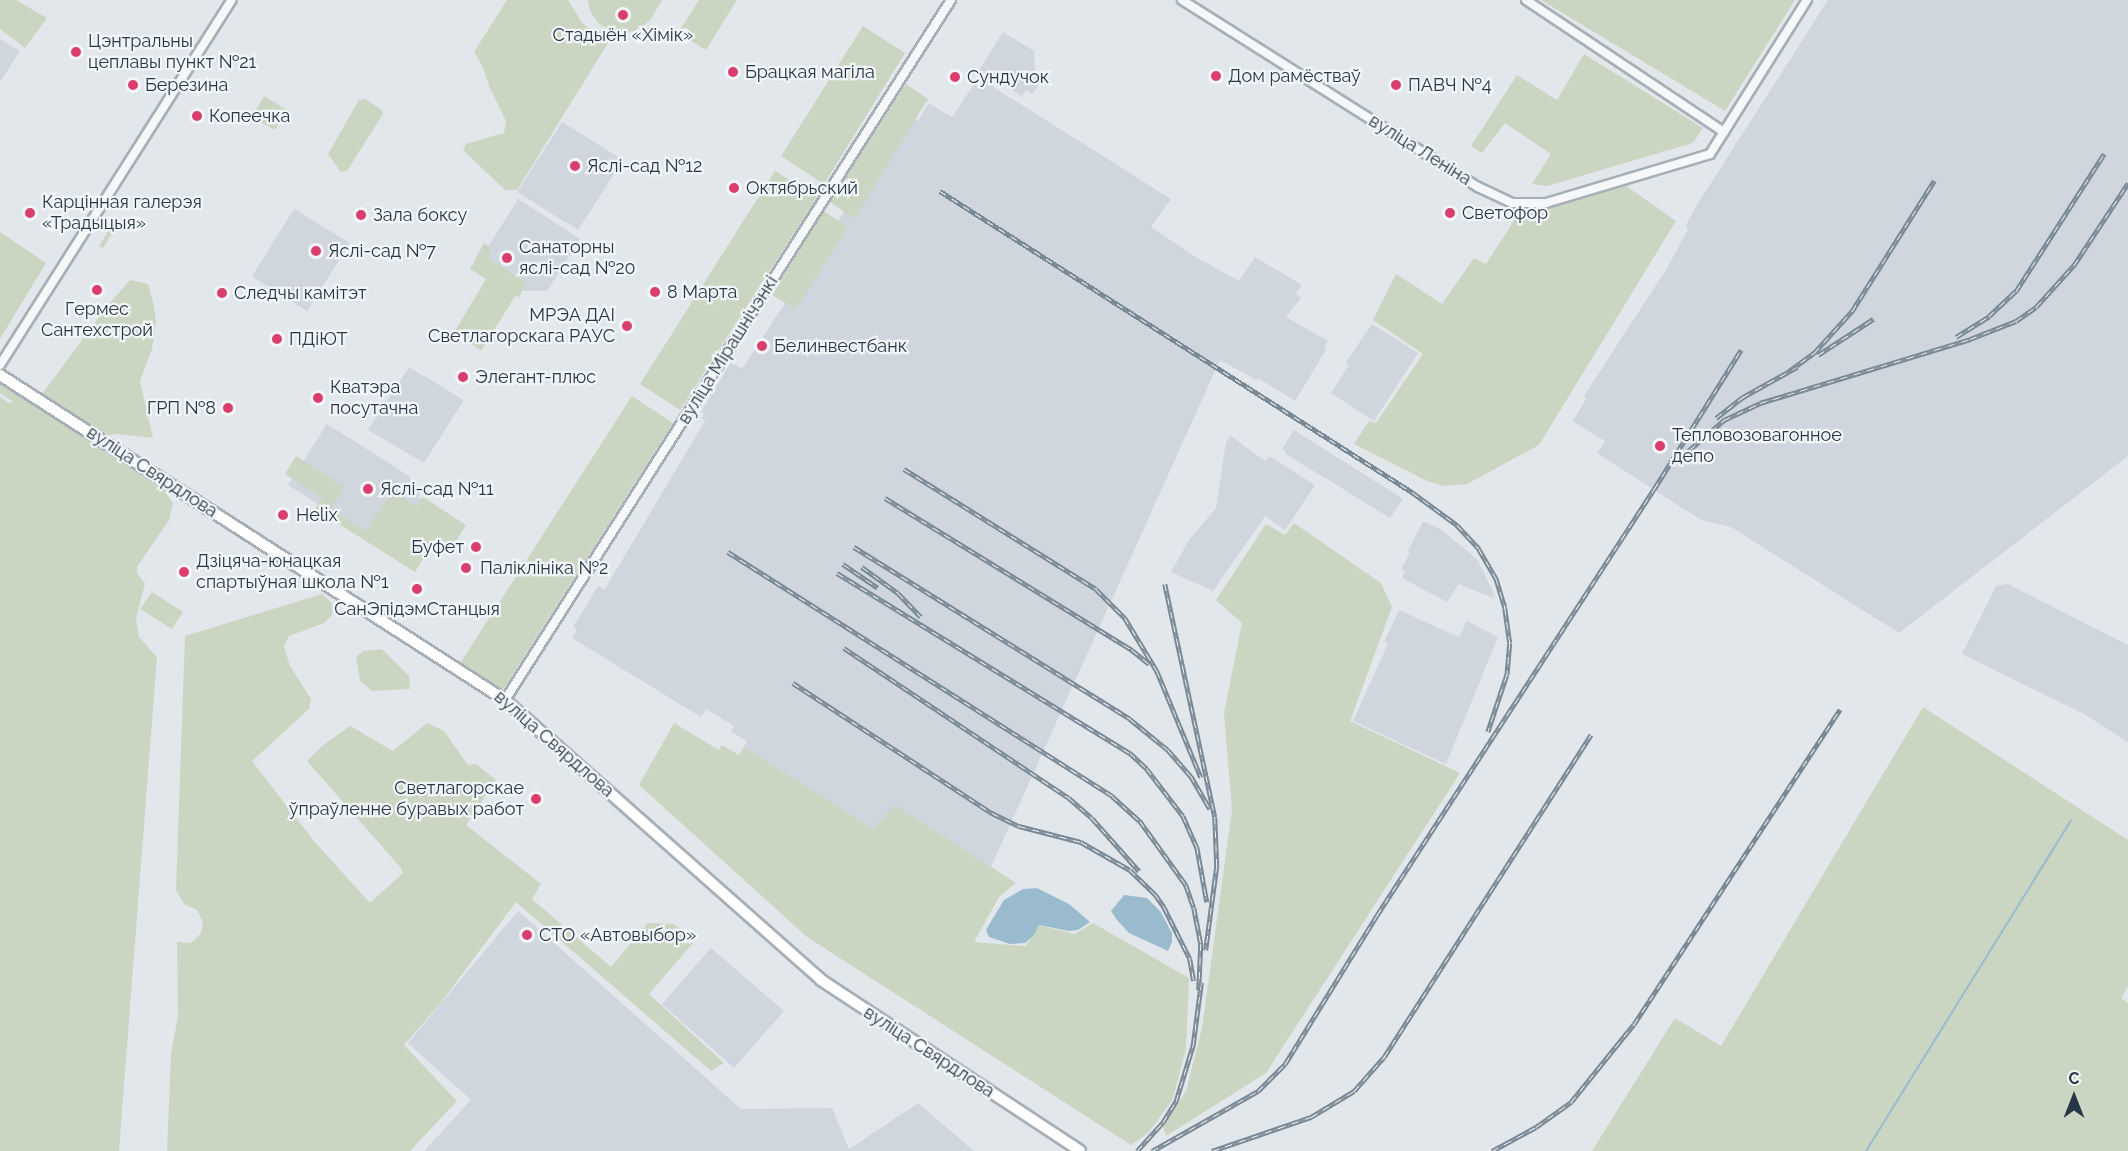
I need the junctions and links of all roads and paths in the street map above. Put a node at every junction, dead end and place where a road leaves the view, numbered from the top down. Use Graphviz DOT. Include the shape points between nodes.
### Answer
graph roads {
  1 [pos="232,0"];
  2 [pos="951,0"];
  3 [pos="1182,0"];
  4 [pos="1526,0"];
  5 [pos="1807,0"];
  6 [pos="1724,132"];
  7 [pos="0,365"];
  8 [pos="0,375"];
  9 [pos="505,700"];
  10 [pos="1080,1151"];
  1 -- 7 [label="street"];
  2 -- 9 [label="street, вуліца Мірашнічэнкі"];
  3 -- 6 [label="street, вуліца Леніна" via="1453,172 1512,202 1546,203 1681,164 1710,154"];
  4 -- 6 [label="street"];
  5 -- 6 [label="street, вуліца Леніна"];
  8 -- 9 [label="main road, вуліца Свярдлова"];
  9 -- 10 [label="main road, вуліца Свярдлова" via="821,980"];
}
